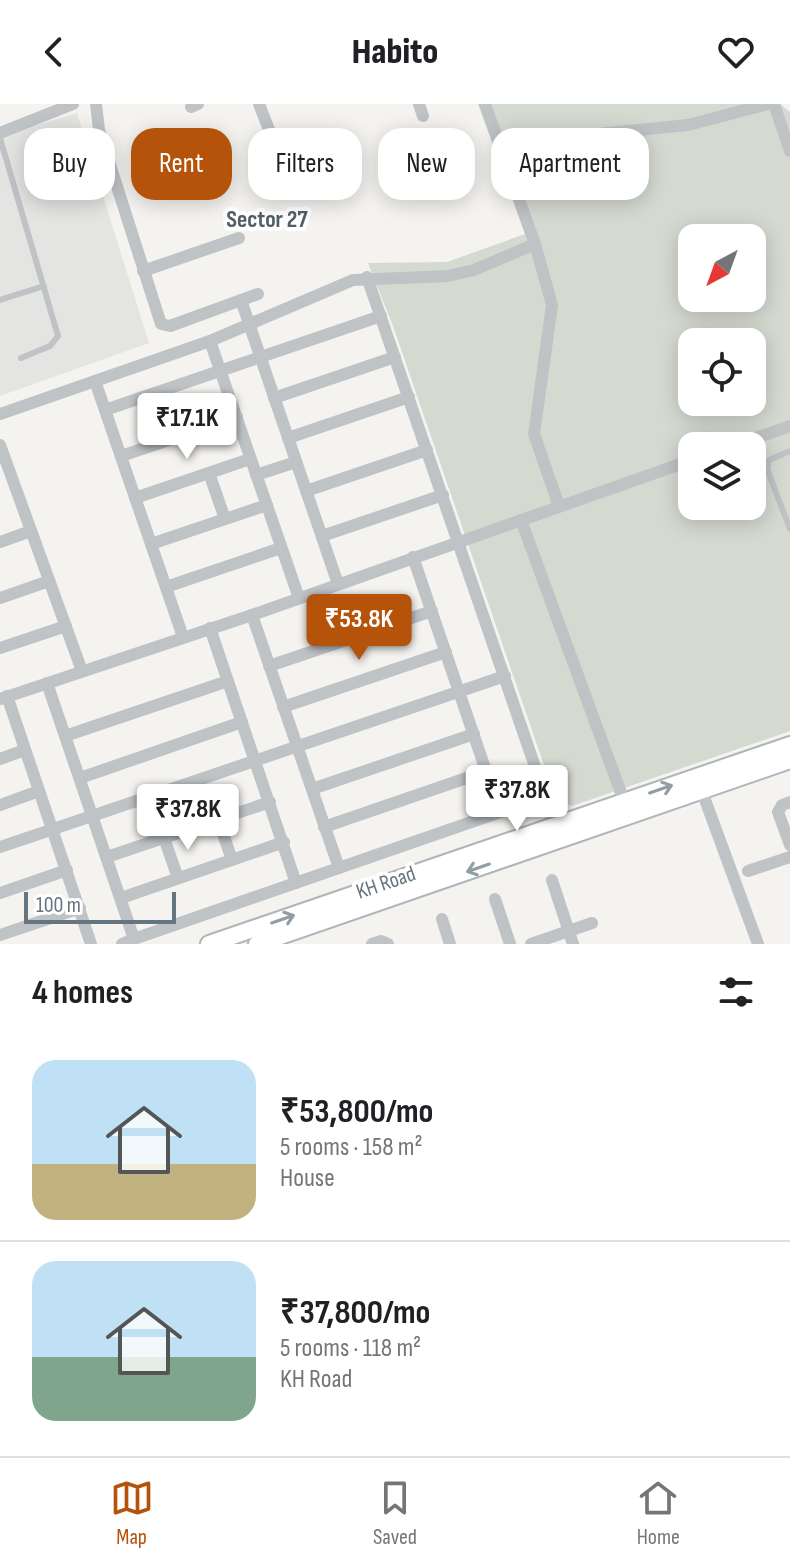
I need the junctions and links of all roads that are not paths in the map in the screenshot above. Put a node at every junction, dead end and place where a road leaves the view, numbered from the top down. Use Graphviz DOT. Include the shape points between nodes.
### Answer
graph roads {
  1 [pos="73,104"];
  2 [pos="96,104"];
  3 [pos="259,104"];
  4 [pos="485,104"];
  5 [pos="771,104"];
  6 [pos="785,120"];
  7 [pos="268,128"];
  8 [pos="493,128"];
  9 [pos="649,129"];
  10 [pos="0,135"];
  11 [pos="790,151"];
  12 [pos="519,200"];
  13 [pos="239,238"];
  14 [pos="535,244"];
  15 [pos="143,271"];
  16 [pos="367,277"];
  17 [pos="44,286"];
  18 [pos="258,294"];
  19 [pos="0,300"];
  20 [pos="241,300"];
  21 [pos="381,316"];
  22 [pos="249,326"];
  23 [pos="210,341"];
  24 [pos="260,357"];
  25 [pos="395,357"];
  26 [pos="21,358"];
  27 [pos="220,370"];
  28 [pos="95,381"];
  29 [pos="409,397"];
  30 [pos="274,398"];
  31 [pos="105,410"];
  32 [pos="0,414"];
  33 [pos="237,417"];
  34 [pos="790,426"];
  35 [pos="766,434"];
  36 [pos="288,438"];
  37 [pos="0,445"];
  38 [pos="427,450"];
  39 [pos="790,451"];
  40 [pos="121,456"];
  41 [pos="250,459"];
  42 [pos="296,462"];
  43 [pos="678,465"];
  44 [pos="209,473"];
  45 [pos="256,475"];
  46 [pos="15,486"];
  47 [pos="0,491"];
  48 [pos="306,491"];
  49 [pos="443,495"];
  50 [pos="135,498"];
  51 [pos="267,505"];
  52 [pos="559,506"];
  53 [pos="225,519"];
  54 [pos="521,520"];
  55 [pos="790,529"];
  56 [pos="31,531"];
  57 [pos="322,536"];
  58 [pos="459,541"];
  59 [pos="0,542"];
  60 [pos="151,544"];
  61 [pos="281,548"];
  62 [pos="413,557"];
  63 [pos="49,581"];
  64 [pos="338,584"];
  65 [pos="166,587"];
  66 [pos="0,598"];
  67 [pos="299,598"];
  68 [pos="432,611"];
  69 [pos="252,615"];
  70 [pos="66,626"];
  71 [pos="210,628"];
  72 [pos="183,637"];
  73 [pos="0,648"];
  74 [pos="446,652"];
  75 [pos="269,666"];
  76 [pos="82,671"];
  77 [pos="505,676"];
  78 [pos="228,681"];
  79 [pos="47,683"];
  80 [pos="460,692"];
  81 [pos="3,697"];
  82 [pos="283,707"];
  83 [pos="242,722"];
  84 [pos="474,734"];
  85 [pos="65,736"];
  86 [pos="790,745"];
  87 [pos="297,747"];
  88 [pos="25,750"];
  89 [pos="0,759"];
  90 [pos="790,760"];
  91 [pos="255,761"];
  92 [pos="487,771"];
  93 [pos="80,778"];
  94 [pos="699,784"];
  95 [pos="312,789"];
  96 [pos="39,791"];
  97 [pos="624,801"];
  98 [pos="270,802"];
  99 [pos="790,802"];
  100 [pos="0,805"];
  101 [pos="500,812"];
  102 [pos="93,816"];
  103 [pos="218,819"];
  104 [pos="324,827"];
  105 [pos="53,829"];
  106 [pos="164,838"];
  107 [pos="284,842"];
  108 [pos="790,845"];
  109 [pos="0,847"];
  110 [pos="107,857"];
  111 [pos="790,857"];
  112 [pos="232,860"];
  113 [pos="339,868"];
  114 [pos="67,870"];
  115 [pos="748,871"];
  116 [pos="178,878"];
  117 [pos="552,880"];
  118 [pos="296,883"];
  119 [pos="0,893"];
  120 [pos="121,898"];
  121 [pos="495,899"];
  122 [pos="80,908"];
  123 [pos="442,919"];
  124 [pos="592,923"];
  125 [pos="569,931"];
  126 [pos="0,935"];
  127 [pos="128,942"];
  128 [pos="91,944"];
  129 [pos="209,944"];
  130 [pos="257,944"];
  131 [pos="372,944"];
  132 [pos="388,944"];
  133 [pos="450,944"];
  134 [pos="510,944"];
  135 [pos="531,944"];
  136 [pos="573,944"];
  137 [pos="758,944"];
  1 -- 10 [label="street"];
  2 -- 15 [label="street" via="99,130"];
  3 -- 7 [label="street"];
  4 -- 8 [label="street"];
  5 -- 6 [label="street"];
  5 -- 9 [label="street"];
  6 -- 11 [label="street"];
  10 -- 17 [label="lane"];
  12 -- 14 [label="street"];
  13 -- 15 [label="street"];
  14 -- 16 [label="street" via="448,276"];
  14 -- 52 [label="street" via="552,305 534,434"];
  15 -- 20 [label="street" via="158,320 166,326"];
  16 -- 21 [label="street"];
  16 -- 22 [label="street"];
  17 -- 19 [label="lane"];
  17 -- 26 [label="lane" via="58,336 50,346"];
  18 -- 20 [label="street"];
  20 -- 22 [label="street"];
  21 -- 24 [label="street"];
  21 -- 25 [label="street"];
  22 -- 23 [label="street"];
  22 -- 24 [label="street"];
  23 -- 27 [label="street"];
  23 -- 28 [label="street"];
  24 -- 27 [label="street"];
  24 -- 30 [label="street"];
  25 -- 29 [label="street"];
  25 -- 30 [label="street"];
  27 -- 31 [label="street"];
  27 -- 33 [label="street"];
  28 -- 31 [label="street"];
  28 -- 32 [label="street"];
  29 -- 36 [label="street"];
  29 -- 38 [label="street"];
  30 -- 36 [label="street"];
  31 -- 40 [label="street"];
  33 -- 40 [label="street"];
  33 -- 41 [label="street"];
  34 -- 35 [label="street"];
  36 -- 42 [label="street"];
  37 -- 46 [label="street"];
  38 -- 48 [label="street"];
  38 -- 49 [label="street"];
  39 -- 55 [label="lane" via="769,460 767,469"];
  40 -- 50 [label="street"];
  41 -- 44 [label="street"];
  41 -- 45 [label="street"];
  42 -- 45 [label="street"];
  42 -- 48 [label="street"];
  43 -- 52 [label="street"];
  44 -- 50 [label="street"];
  44 -- 53 [label="street"];
  45 -- 51 [label="street"];
  46 -- 47 [label="street"];
  46 -- 56 [label="street"];
  48 -- 57 [label="street"];
  49 -- 57 [label="street"];
  49 -- 58 [label="street"];
  50 -- 60 [label="street"];
  51 -- 53 [label="street"];
  51 -- 61 [label="street"];
  52 -- 54 [label="street"];
  53 -- 60 [label="street"];
  54 -- 58 [label="street"];
  54 -- 97 [label="street"];
  56 -- 59 [label="street"];
  56 -- 63 [label="street"];
  57 -- 64 [label="street"];
  58 -- 62 [label="street"];
  58 -- 77 [label="street"];
  60 -- 65 [label="street"];
  61 -- 65 [label="street"];
  61 -- 67 [label="street"];
  62 -- 64 [label="street"];
  62 -- 68 [label="street"];
  63 -- 66 [label="street"];
  63 -- 70 [label="street"];
  64 -- 67 [label="street"];
  65 -- 72 [label="street"];
  67 -- 69 [label="street"];
  68 -- 74 [label="street"];
  68 -- 75 [label="street"];
  69 -- 71 [label="street"];
  69 -- 75 [label="street"];
  70 -- 73 [label="street"];
  70 -- 76 [label="street"];
  71 -- 72 [label="street"];
  71 -- 78 [label="street"];
  72 -- 76 [label="street"];
  74 -- 80 [label="street"];
  74 -- 82 [label="street"];
  75 -- 82 [label="street"];
  76 -- 79 [label="street"];
  77 -- 80 [label="street"];
  77 -- 101 [label="street" via="543,790 535,800"];
  78 -- 83 [label="street"];
  78 -- 85 [label="street"];
  79 -- 81 [label="street"];
  79 -- 85 [label="street"];
  80 -- 84 [label="street"];
  80 -- 87 [label="street"];
  81 -- 88 [label="street"];
  82 -- 87 [label="street"];
  83 -- 91 [label="street"];
  83 -- 93 [label="street"];
  84 -- 92 [label="street"];
  84 -- 95 [label="street"];
  85 -- 93 [label="street"];
  86 -- 94 [label="main road, KH Road"];
  87 -- 91 [label="street"];
  87 -- 95 [label="street"];
  88 -- 89 [label="street"];
  88 -- 96 [label="street"];
  90 -- 94 [label="main road, KH Road"];
  91 -- 98 [label="street"];
  91 -- 102 [label="street"];
  92 -- 101 [label="street"];
  92 -- 104 [label="street"];
  93 -- 102 [label="street"];
  97 -- 94 [label="main road, KH Road, one-way"];
  94 -- 130 [label="main road, KH Road, one-way"];
  94 -- 137 [label="street"];
  95 -- 104 [label="street"];
  96 -- 100 [label="street"];
  96 -- 105 [label="street"];
  129 -- 97 [label="main road, KH Road, one-way"];
  98 -- 103 [label="street"];
  98 -- 107 [label="street"];
  99 -- 108 [label="street" via="778,812"];
  101 -- 113 [label="street"];
  102 -- 105 [label="street"];
  102 -- 110 [label="street"];
  103 -- 106 [label="street"];
  103 -- 112 [label="street"];
  104 -- 113 [label="street"];
  105 -- 109 [label="street"];
  105 -- 114 [label="street"];
  106 -- 110 [label="street"];
  106 -- 116 [label="street"];
  107 -- 112 [label="street"];
  107 -- 118 [label="street"];
  110 -- 120 [label="street"];
  111 -- 115 [label="street"];
  112 -- 116 [label="street"];
  113 -- 118 [label="street"];
  114 -- 119 [label="street"];
  114 -- 122 [label="street"];
  116 -- 120 [label="street"];
  117 -- 125 [label="street"];
  118 -- 127 [label="street"];
  120 -- 127 [label="street"];
  121 -- 134 [label="street"];
  122 -- 126 [label="street"];
  122 -- 128 [label="street"];
  123 -- 133 [label="street"];
  124 -- 125 [label="street"];
  125 -- 135 [label="street"];
  125 -- 136 [label="street"];
  131 -- 132 [label="street"];
}
